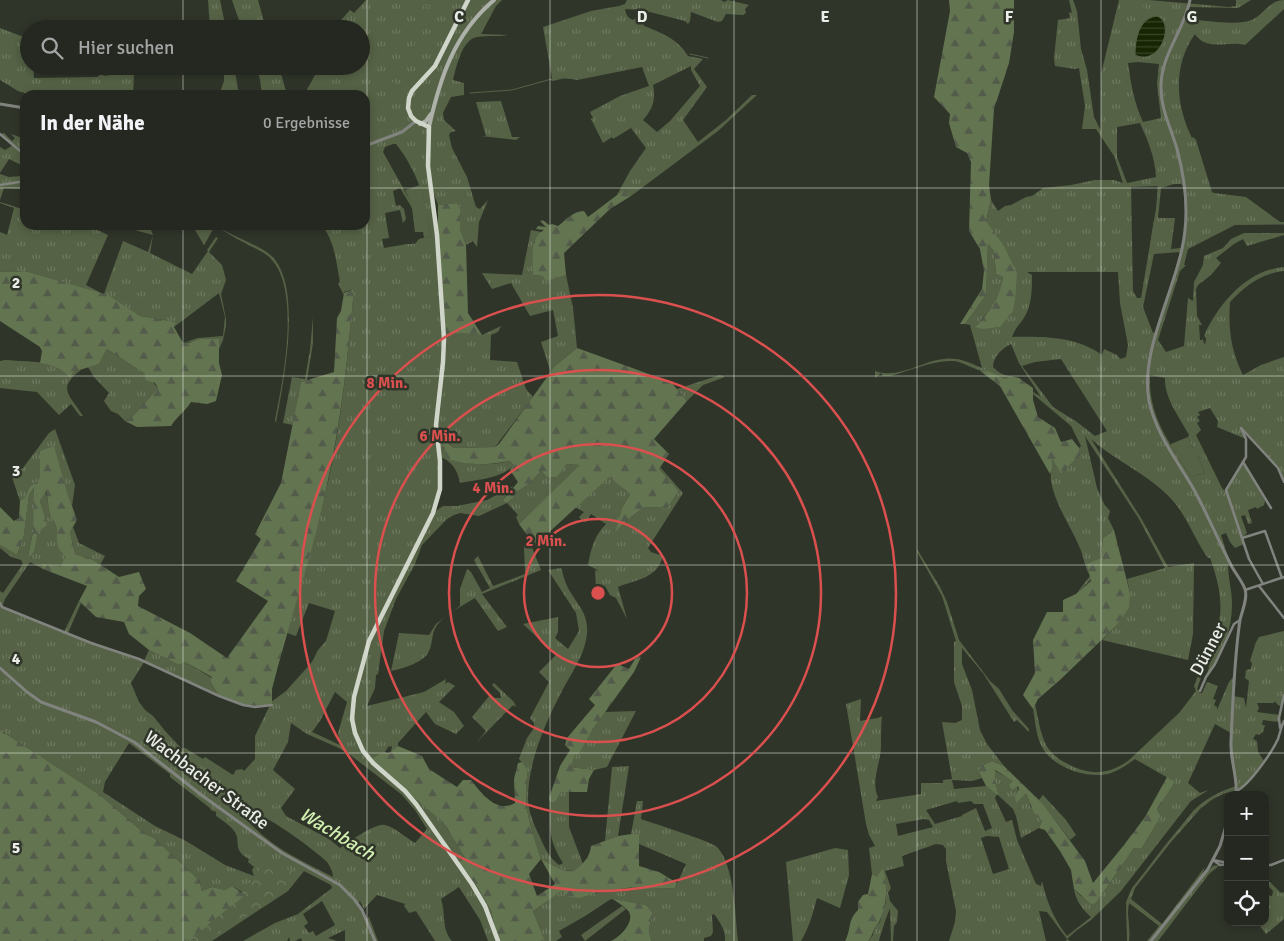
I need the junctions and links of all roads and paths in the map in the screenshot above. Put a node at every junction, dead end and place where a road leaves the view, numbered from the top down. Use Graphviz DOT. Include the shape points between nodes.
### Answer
graph roads {
  1 [pos="468,0"];
  2 [pos="494,0"];
  3 [pos="1190,0"];
  4 [pos="0,104"];
  5 [pos="20,107"];
  6 [pos="433,110"];
  7 [pos="418,122"];
  8 [pos="430,127"];
  9 [pos="0,134"];
  10 [pos="370,144"];
  11 [pos="20,150"];
  12 [pos="20,182"];
  13 [pos="0,185"];
  14 [pos="1243,462"];
  15 [pos="1284,482"];
  16 [pos="1271,508"];
  17 [pos="1242,538"];
  18 [pos="1283,577"];
  19 [pos="1261,585"];
  20 [pos="1245,590"];
  21 [pos="0,603"];
  22 [pos="1284,618"];
  23 [pos="1240,620"];
  24 [pos="0,668"];
  25 [pos="1200,691"];
  26 [pos="1284,695"];
  27 [pos="272,705"];
  28 [pos="1284,721"];
  29 [pos="1280,730"];
  30 [pos="1236,791"];
  31 [pos="1239,791"];
  32 [pos="1224,832"];
  33 [pos="1213,860"];
  34 [pos="1284,860"];
  35 [pos="1224,862"];
  36 [pos="1269,865"];
  37 [pos="375,941"];
  38 [pos="498,941"];
  39 [pos="1151,941"];
  1 -- 7 [label="main road" via="435,66 410,94 408,108"];
  2 -- 6 [label="main road" via="472,24 450,57"];
  3 -- 20 [label="street" via="1166,59 1160,86 1162,105 1184,176 1185,232 1150,359 1147,382 1155,421"];
  4 -- 5 [label="street"];
  6 -- 7 [label="main road" via="426,121"];
  6 -- 8 [label="main road"];
  7 -- 8 [label="main road"];
  7 -- 10 [label="street"];
  8 -- 38 [label="main road" via="428,166 438,240 444,330 444,362 436,425 440,489 433,513 369,641 354,697 352,719 363,751 416,804 472,884 485,906"];
  9 -- 11 [label="street"];
  12 -- 13 [label="street"];
  14 -- 15 [label="street" via="1247,448 1241,428 1278,468"];
  14 -- 16 [label="street"];
  14 -- 17 [label="street" via="1226,490"];
  17 -- 18 [label="street" via="1265,531"];
  17 -- 19 [label="street"];
  18 -- 19 [label="street"];
  19 -- 20 [label="street"];
  19 -- 22 [label="street"];
  20 -- 23 [label="street"];
  21 -- 27 [label="street" via="91,643 139,659 243,706"];
  23 -- 25 [label="street, Dünner" via="1234,624"];
  23 -- 30 [label="street" via="1230,749"];
  24 -- 37 [label="street, Wachbacher Straße" via="40,702 96,722 134,742 282,853 340,885 362,910"];
  26 -- 29 [label="street"];
  28 -- 29 [label="street"];
  29 -- 31 [label="street" via="1255,774"];
  32 -- 33 [label="street"];
  33 -- 35 [label="street"];
  33 -- 39 [label="street"];
  34 -- 36 [label="street"];
}
